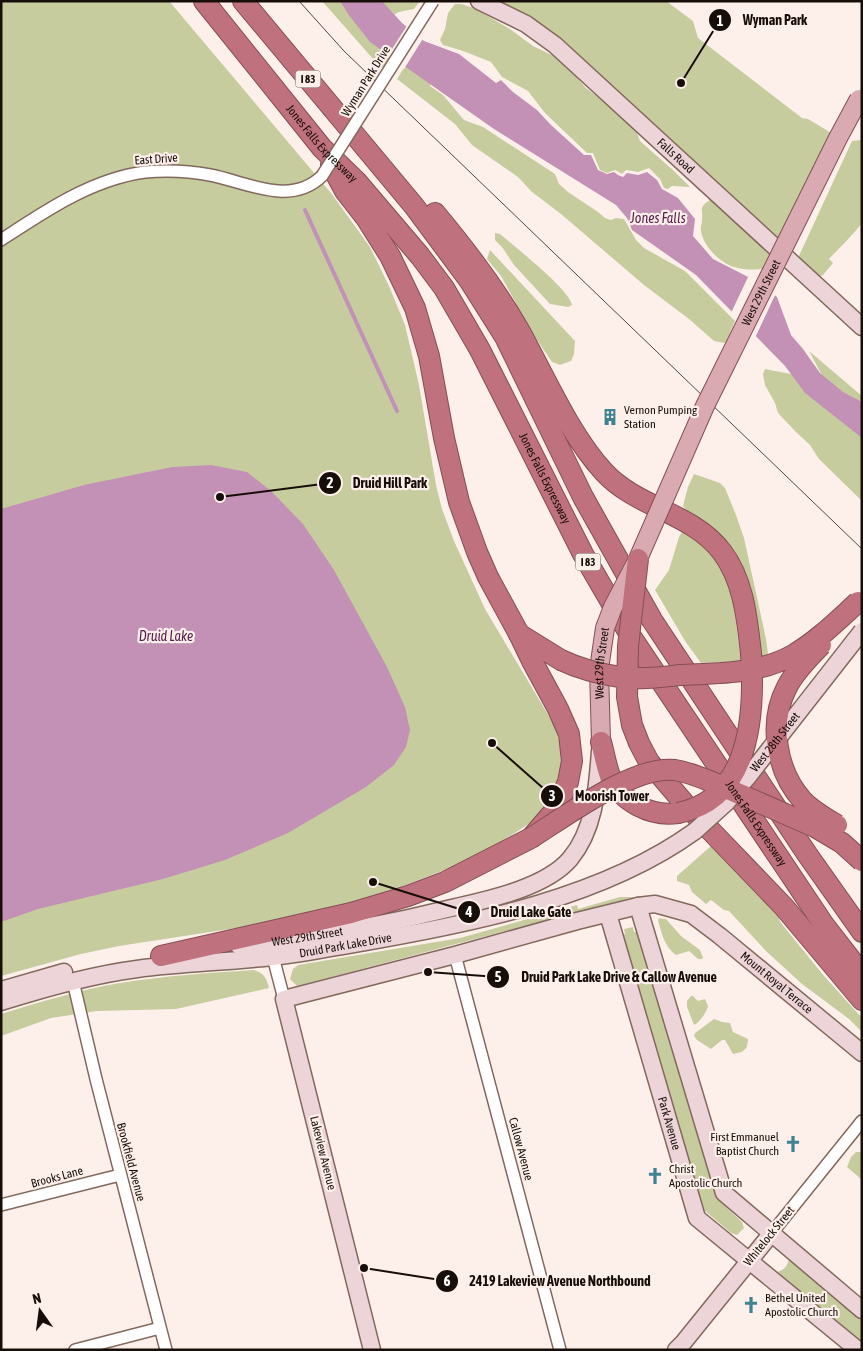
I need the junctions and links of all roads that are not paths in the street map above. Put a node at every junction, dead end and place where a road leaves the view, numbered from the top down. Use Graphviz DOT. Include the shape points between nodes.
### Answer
graph roads {
  1 [pos="204,1"];
  2 [pos="243,1"];
  3 [pos="433,1"];
  4 [pos="479,1"];
  5 [pos="861,97"];
  6 [pos="322,148"];
  7 [pos="374,156"];
  8 [pos="322,176"];
  9 [pos="1,240"];
  10 [pos="862,327"];
  11 [pos="638,559"];
  12 [pos="860,600"];
  13 [pos="862,631"];
  14 [pos="519,634"];
  15 [pos="752,653"];
  16 [pos="601,742"];
  17 [pos="747,778"];
  18 [pos="527,841"];
  19 [pos="862,848"];
  20 [pos="862,861"];
  21 [pos="598,883"];
  22 [pos="638,906"];
  23 [pos="608,914"];
  24 [pos="862,932"];
  25 [pos="455,955"];
  26 [pos="161,956"];
  27 [pos="273,957"];
  28 [pos="862,974"];
  29 [pos="73,981"];
  30 [pos="1,990"];
  31 [pos="284,999"];
  32 [pos="862,1000"];
  33 [pos="1,1002"];
  34 [pos="862,1053"];
  35 [pos="862,1121"];
  36 [pos="120,1175"];
  37 [pos="1,1206"];
  38 [pos="771,1234"];
  39 [pos="748,1261"];
  40 [pos="862,1310"];
  41 [pos="160,1328"];
  42 [pos="76,1350"];
  43 [pos="166,1350"];
  44 [pos="372,1350"];
  45 [pos="560,1350"];
  46 [pos="676,1350"];
  47 [pos="858,1350"];
  1 -- 6 [label="highway, Jones Falls Expressway / I 83"];
  2 -- 7 [label="highway, Jones Falls Expressway / I 83"];
  3 -- 8 [label="street, Wyman Park Drive, bridge"];
  4 -- 10 [label="main road, Falls Road" via="526,24 555,45"];
  5 -- 11 [label="main road, West 29th Street, bridge" via="709,398"];
  6 -- 14 [label="highway" via="345,191 390,256 415,308 429,356 461,509 488,577"];
  6 -- 28 [label="highway, Jones Falls Expressway / I 83" via="357,182 444,288 480,350 583,554 630,635 824,925"];
  7 -- 15 [label="highway" via="422,198 481,271 519,330 571,424 604,472 628,491 702,531 722,552 738,582"];
  7 -- 24 [label="highway, Jones Falls Expressway / I 83" via="469,280 505,337 612,551 661,635"];
  8 -- 9 [label="street, East Drive" via="302,189 282,192 193,172 161,171 126,176 80,192"];
  11 -- 16 [label="main road, West 29th Street, bridge" via="605,628 599,669"];
  11 -- 32 [label="highway, bridge" via="630,622 627,697 639,743 649,762 684,803 784,908"];
  12 -- 14 [label="highway, bridge" via="811,644 792,656 747,671 622,677 582,669"];
  12 -- 19 [label="highway, bridge" via="787,686 779,707 776,732 783,768 794,791"];
  13 -- 17 [label="main road, West 28th Street, bridge"];
  14 -- 18 [label="highway, bridge" via="563,720 572,748 564,794 546,823"];
  15 -- 16 [label="highway, bridge" via="751,722 746,744 738,764 705,805 666,815 643,808 623,794 610,776"];
  15 -- 17 [label="highway, bridge" via="760,708 755,754"];
  16 -- 26 [label="main road, West 29th Street" via="596,794 584,839 570,859 542,880 498,896 408,919"];
  17 -- 21 [label="main road, West 28th Street, bridge" via="727,802 695,831 655,858"];
  18 -- 20 [label="highway, bridge" via="620,784 651,772 674,770 712,782 815,827 842,843"];
  18 -- 26 [label="highway" via="445,882 408,896 311,923"];
  21 -- 27 [label="main road, Druid Park Lake Drive" via="474,921"];
  22 -- 23 [label="main road"];
  22 -- 34 [label="main road, Mount Royal Terrace" via="655,904 691,914"];
  22 -- 38 [label="main road" via="724,1193"];
  23 -- 25 [label="main road"];
  23 -- 39 [label="main road, Park Avenue" via="697,1218"];
  25 -- 31 [label="main road"];
  25 -- 45 [label="street, Callow Avenue"];
  26 -- 30 [label="main road" via="72,970"];
  27 -- 29 [label="main road, Druid Park Lake Drive" via="135,969"];
  27 -- 31 [label="street, Lakeview Avenue"];
  29 -- 33 [label="main road, Druid Park Lake Drive"];
  29 -- 36 [label="street, Brookfield Avenue"];
  31 -- 44 [label="main road, Lakeview Avenue"];
  35 -- 38 [label="street, Whitelock Street"];
  36 -- 37 [label="street, Brooks Lane"];
  36 -- 41 [label="street, Brookfield Avenue"];
  38 -- 39 [label="main road, Whitelock Street"];
  38 -- 40 [label="main road"];
  39 -- 46 [label="main road, Whitelock Street"];
  39 -- 47 [label="main road, Park Avenue"];
  41 -- 42 [label="street"];
  41 -- 43 [label="street, Brookfield Avenue"];
}
